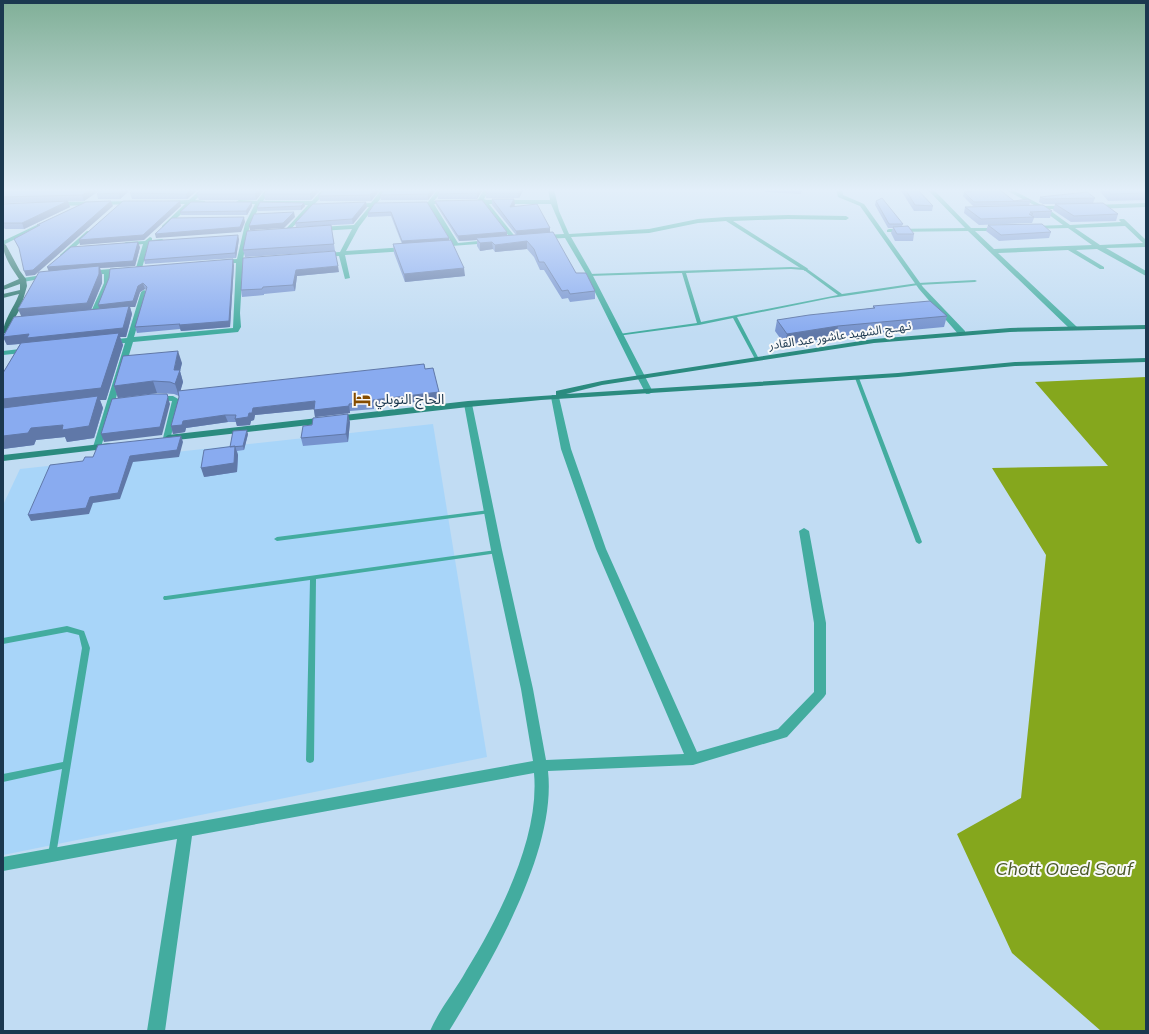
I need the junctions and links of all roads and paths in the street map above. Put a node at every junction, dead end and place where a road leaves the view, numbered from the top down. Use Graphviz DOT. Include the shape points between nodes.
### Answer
graph roads {
  1 [pos="17,237"];
  2 [pos="83,237"];
  3 [pos="152,237"];
  4 [pos="243,237"];
  5 [pos="351,237"];
  6 [pos="451,237"];
  7 [pos="512,237"];
  8 [pos="544,237"];
  9 [pos="568,237"];
  10 [pos="755,237"];
  11 [pos="885,237"];
  12 [pos="978,237"];
  13 [pos="1085,237"];
  14 [pos="537,238"];
  15 [pos="522,239"];
  16 [pos="507,240"];
  17 [pos="514,240"];
  18 [pos="169,241"];
  19 [pos="500,241"];
  20 [pos="146,243"];
  21 [pos="3,244"];
  22 [pos="1146,244"];
  23 [pos="116,245"];
  24 [pos="456,245"];
  25 [pos="1098,246"];
  26 [pos="437,247"];
  27 [pos="1068,247"];
  28 [pos="78,248"];
  29 [pos="413,248"];
  30 [pos="70,249"];
  31 [pos="994,251"];
  32 [pos="342,254"];
  33 [pos="318,256"];
  34 [pos="263,259"];
  35 [pos="240,261"];
  36 [pos="217,262"];
  37 [pos="147,268"];
  38 [pos="1102,268"];
  39 [pos="133,269"];
  40 [pos="806,269"];
  41 [pos="107,271"];
  42 [pos="683,271"];
  43 [pos="78,274"];
  44 [pos="1146,274"];
  45 [pos="56,276"];
  46 [pos="589,276"];
  47 [pos="39,277"];
  48 [pos="347,278"];
  49 [pos="23,280"];
  50 [pos="975,282"];
  51 [pos="918,284"];
  52 [pos="3,288"];
  53 [pos="23,291"];
  54 [pos="144,292"];
  55 [pos="3,296"];
  56 [pos="842,296"];
  57 [pos="93,314"];
  58 [pos="735,317"];
  59 [pos="699,324"];
  60 [pos="1073,327"];
  61 [pos="1146,327"];
  62 [pos="3,332"];
  63 [pos="962,333"];
  64 [pos="619,335"];
  65 [pos="130,340"];
  66 [pos="98,343"];
  67 [pos="35,350"];
  68 [pos="3,353"];
  69 [pos="757,359"];
  70 [pos="1146,360"];
  71 [pos="641,378"];
  72 [pos="857,378"];
  73 [pos="649,392"];
  74 [pos="555,397"];
  75 [pos="541,398"];
  76 [pos="148,399"];
  77 [pos="468,404"];
  78 [pos="163,439"];
  79 [pos="120,444"];
  80 [pos="97,447"];
  81 [pos="3,458"];
  82 [pos="489,512"];
  83 [pos="804,531"];
  84 [pos="277,539"];
  85 [pos="919,542"];
  86 [pos="496,552"];
  87 [pos="313,578"];
  88 [pos="166,598"];
  89 [pos="3,641"];
  90 [pos="693,759"];
  91 [pos="310,760"];
  92 [pos="67,765"];
  93 [pos="540,766"];
  94 [pos="3,778"];
  95 [pos="186,831"];
  96 [pos="52,855"];
  97 [pos="3,864"];
  98 [pos="156,1031"];
  99 [pos="439,1031"];
  1 -- 21 [label="street"];
  2 -- 30 [label="street"];
  3 -- 20 [label="street"];
  4 -- 35 [label="street"];
  5 -- 32 [label="street"];
  6 -- 24 [label="street"];
  7 -- 17 [label="street"];
  8 -- 14 [label="street"];
  9 -- 46 [label="street"];
  10 -- 40 [label="street"];
  11 -- 51 [label="street"];
  12 -- 31 [label="street"];
  13 -- 25 [label="street"];
  15 -- 17 [label="street"];
  16 -- 17 [label="street"];
  18 -- 20 [label="street"];
  19 -- 24 [label="street"];
  20 -- 23 [label="street"];
  20 -- 39 [label="street"];
  21 -- 49 [label="main road"];
  22 -- 25 [label="street"];
  24 -- 26 [label="street"];
  25 -- 27 [label="street"];
  25 -- 44 [label="street"];
  27 -- 31 [label="street"];
  27 -- 38 [label="street"];
  28 -- 30 [label="street"];
  29 -- 32 [label="street"];
  30 -- 47 [label="street"];
  31 -- 60 [label="street"];
  32 -- 33 [label="street"];
  32 -- 48 [label="street"];
  34 -- 35 [label="street"];
  35 -- 36 [label="street"];
  35 -- 65 [label="street" via="235,330"];
  37 -- 39 [label="street"];
  39 -- 41 [label="street"];
  40 -- 42 [label="lane"];
  40 -- 56 [label="lane"];
  41 -- 43 [label="street"];
  41 -- 57 [label="street" via="106,283"];
  42 -- 46 [label="lane"];
  42 -- 59 [label="lane"];
  45 -- 47 [label="street"];
  46 -- 64 [label="street"];
  47 -- 49 [label="street"];
  47 -- 53 [label="street"];
  49 -- 52 [label="main road"];
  49 -- 53 [label="main road"];
  50 -- 51 [label="lane"];
  51 -- 56 [label="lane"];
  51 -- 63 [label="street"];
  53 -- 55 [label="main road"];
  53 -- 62 [label="main road" via="11,322"];
  54 -- 65 [label="street" via="135,311"];
  56 -- 58 [label="lane"];
  58 -- 59 [label="lane"];
  58 -- 69 [label="lane"];
  59 -- 64 [label="lane"];
  60 -- 61 [label="main road, نـهــج الشهيد عاشور عبد القادر"];
  60 -- 63 [label="main road, نـهــج الشهيد عاشور عبد القادر"];
  63 -- 69 [label="main road, نـهــج الشهيد عاشور عبد القادر" via="874,341"];
  64 -- 71 [label="street"];
  65 -- 66 [label="street"];
  65 -- 80 [label="street"];
  67 -- 68 [label="street"];
  69 -- 71 [label="main road, نـهــج الشهيد عاشور عبد القادر"];
  70 -- 72 [label="main road, نـهــج الشهيد عاشور عبد القادر" via="1015,364"];
  71 -- 73 [label="street"];
  71 -- 75 [label="main road, نـهــج الشهيد عاشور عبد القادر" via="586,386"];
  72 -- 73 [label="main road, نـهــج الشهيد عاشور عبد القادر"];
  72 -- 85 [label="lane"];
  73 -- 74 [label="main road, نـهــج الشهيد عاشور عبد القادر"];
  74 -- 75 [label="main road, نـهــج الشهيد عاشور عبد القادر"];
  74 -- 90 [label="street" via="566,449 600,549"];
  75 -- 77 [label="main road, نـهــج الشهيد عاشور عبد القادر"];
  76 -- 78 [label="street" via="165,397 176,400"];
  77 -- 78 [label="main road, نـهــج الشهيد عاشور عبد القادر"];
  77 -- 82 [label="street"];
  79 -- 80 [label="main road"];
  80 -- 81 [label="main road"];
  82 -- 84 [label="lane"];
  82 -- 86 [label="street"];
  83 -- 90 [label="street" via="820,623 820,694 782,733"];
  86 -- 87 [label="lane"];
  86 -- 93 [label="street" via="531,703"];
  87 -- 88 [label="lane"];
  87 -- 91 [label="lane"];
  89 -- 92 [label="lane" via="67,630 82,632 86,648"];
  90 -- 93 [label="street"];
  92 -- 94 [label="lane"];
  92 -- 96 [label="lane"];
  93 -- 95 [label="street"];
  93 -- 99 [label="street" via="542,802 530,854 509,909 471,981"];
  95 -- 96 [label="street"];
  95 -- 98 [label="street"];
  96 -- 97 [label="street"];
}
